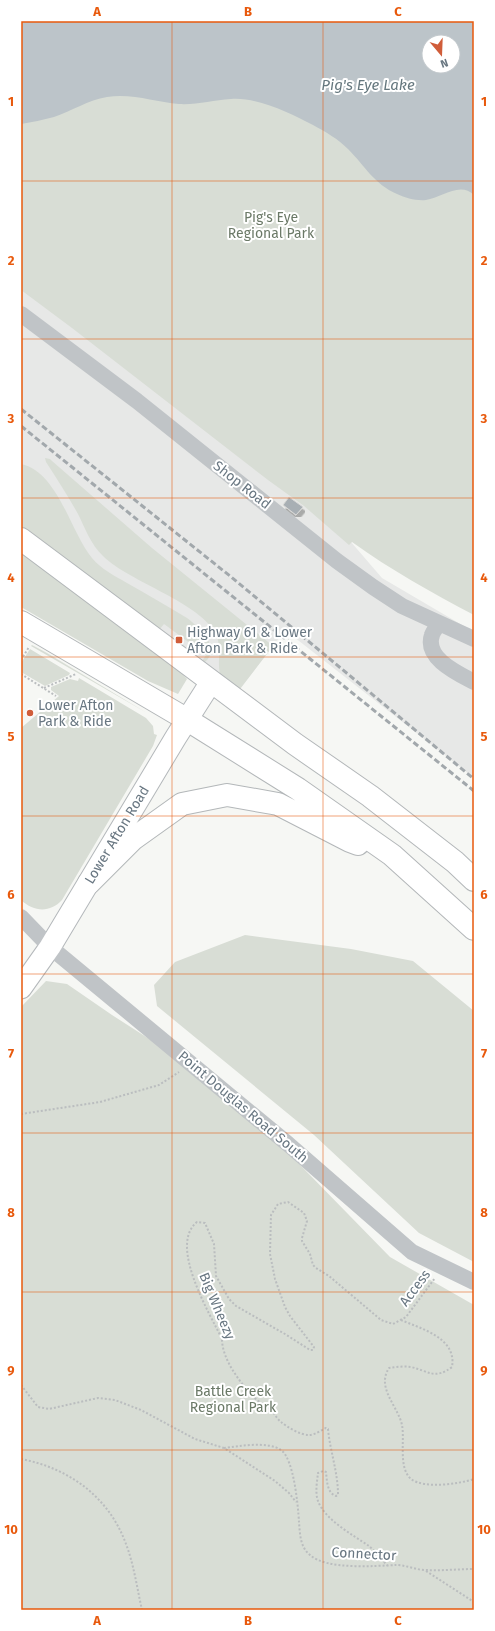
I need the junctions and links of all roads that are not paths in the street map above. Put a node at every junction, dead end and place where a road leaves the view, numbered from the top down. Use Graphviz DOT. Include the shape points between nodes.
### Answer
graph roads {
  1 [pos="21,314"];
  2 [pos="21,539"];
  3 [pos="21,622"];
  4 [pos="439,624"];
  5 [pos="474,640"];
  6 [pos="211,682"];
  7 [pos="474,682"];
  8 [pos="186,719"];
  9 [pos="392,855"];
  10 [pos="474,880"];
  11 [pos="89,883"];
  12 [pos="21,917"];
  13 [pos="474,929"];
  14 [pos="50,948"];
  15 [pos="21,988"];
  16 [pos="474,1282"];
  1 -- 4 [label="street, Shop Road" via="137,401 337,561 402,606"];
  2 -- 6 [label="highway"];
  3 -- 8 [label="highway"];
  4 -- 5 [label="street, Shop Road"];
  4 -- 7 [label="street" via="432,635 431,649 444,664"];
  6 -- 8 [label="main road, Lower Afton Road"];
  6 -- 10 [label="highway" via="370,796 455,862"];
  8 -- 9 [label="highway" via="298,789"];
  8 -- 11 [label="main road, Lower Afton Road"];
  9 -- 11 [label="highway" via="350,841 278,804 227,795 182,804 133,839"];
  9 -- 13 [label="highway"];
  11 -- 14 [label="main road, Lower Afton Road"];
  12 -- 14 [label="street, Point Douglas Road South"];
  14 -- 15 [label="main road, Lower Afton Road"];
  14 -- 16 [label="street, Point Douglas Road South" via="288,1144 412,1252"];
}
